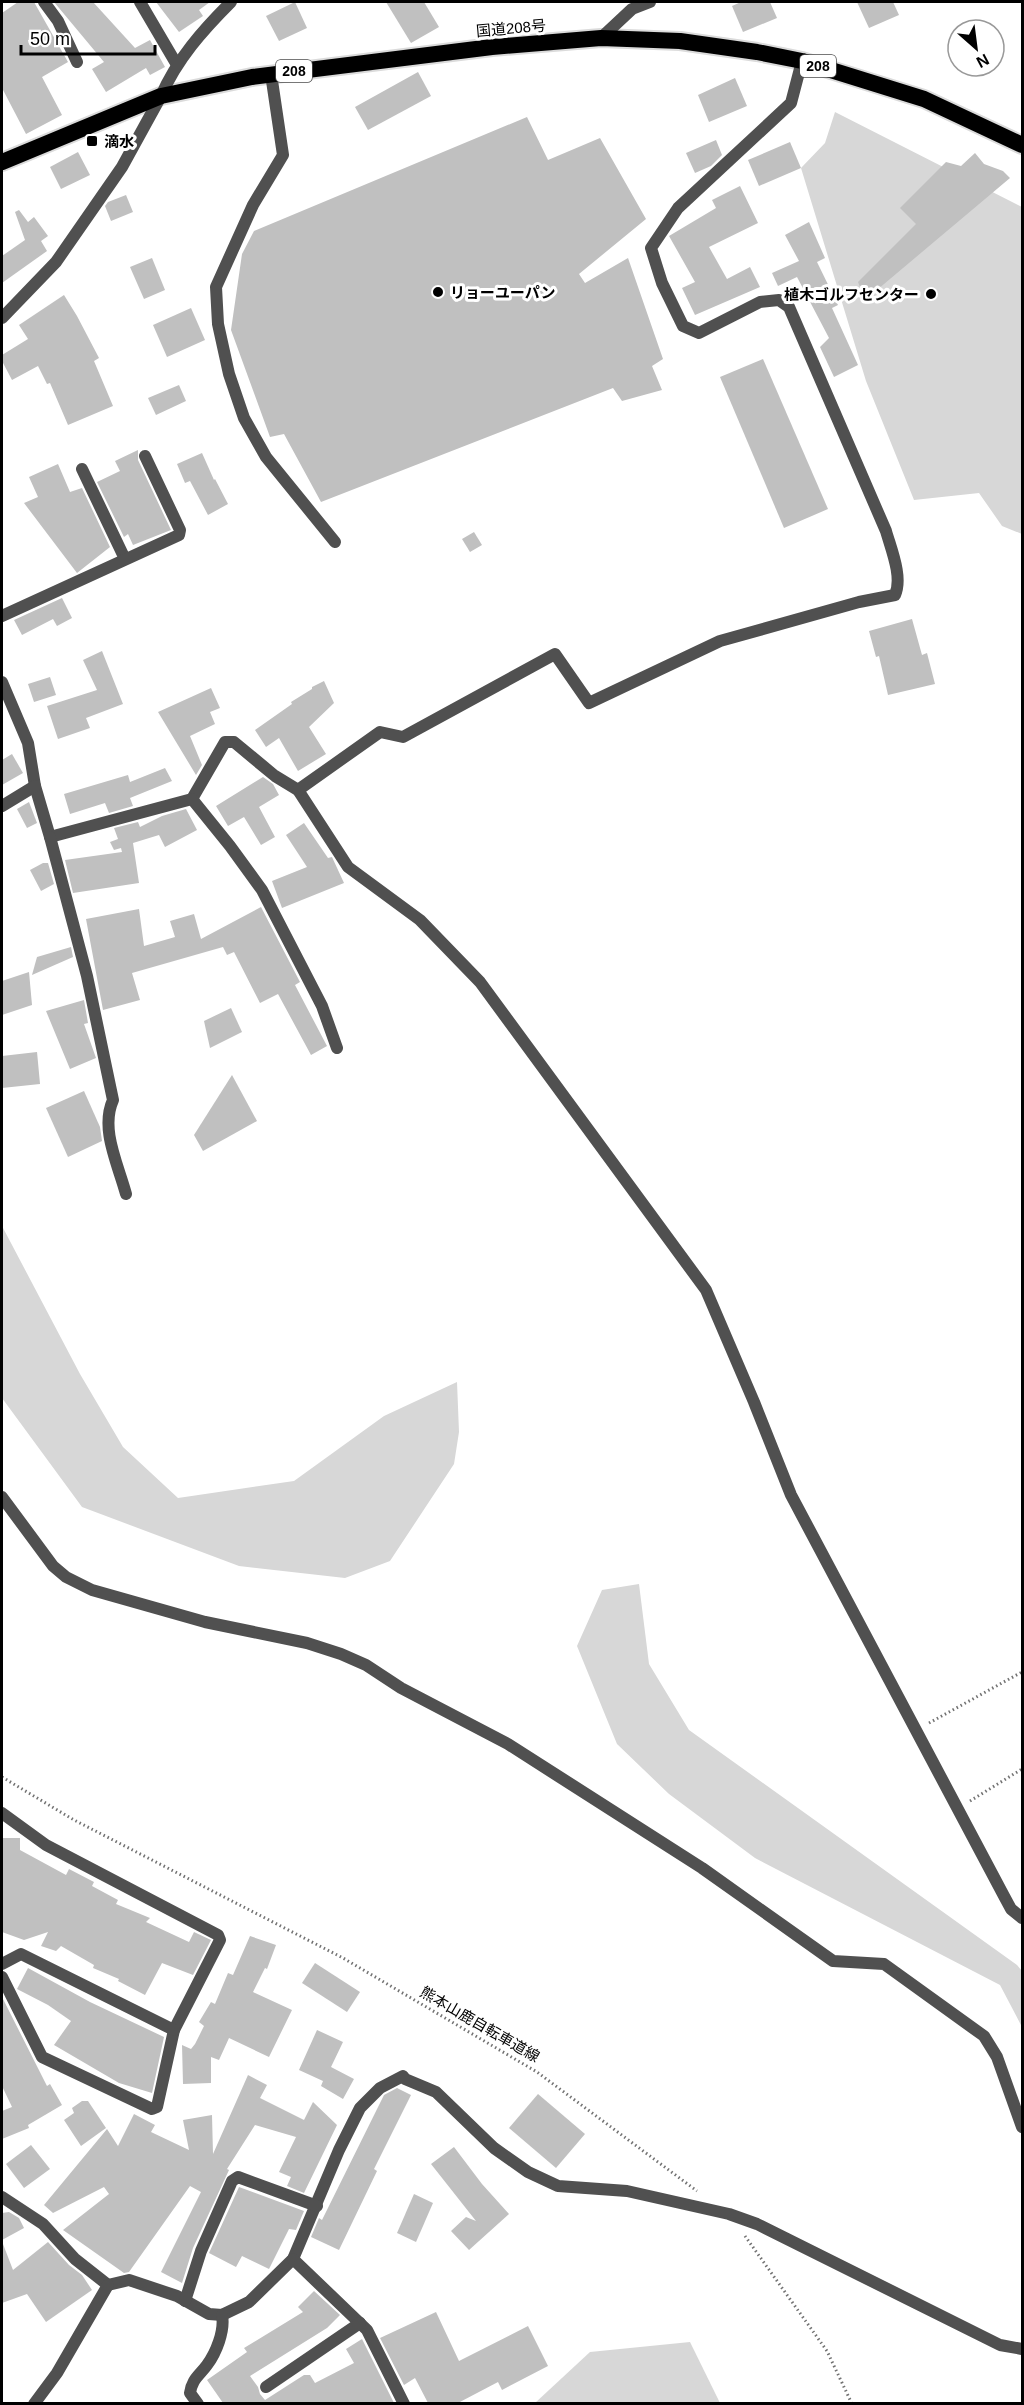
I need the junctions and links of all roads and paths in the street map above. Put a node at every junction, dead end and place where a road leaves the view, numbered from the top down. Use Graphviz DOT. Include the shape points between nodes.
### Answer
graph roads {
  1 [pos="44,2"];
  2 [pos="140,2"];
  3 [pos="231,2"];
  4 [pos="650,2"];
  5 [pos="601,38"];
  6 [pos="802,61"];
  7 [pos="77,62"];
  8 [pos="177,64"];
  9 [pos="272,74"];
  10 [pos="160,96"];
  11 [pos="1023,145"];
  12 [pos="2,162"];
  13 [pos="2,318"];
  14 [pos="145,456"];
  15 [pos="82,469"];
  16 [pos="335,542"];
  17 [pos="125,559"];
  18 [pos="2,616"];
  19 [pos="2,682"];
  20 [pos="35,786"];
  21 [pos="298,790"];
  22 [pos="192,799"];
  23 [pos="2,806"];
  24 [pos="50,837"];
  25 [pos="337,1048"];
  26 [pos="126,1194"];
  27 [pos="2,1497"];
  28 [pos="1023,1672"];
  29 [pos="916,1730"];
  30 [pos="1023,1769"];
  31 [pos="2,1777"];
  32 [pos="957,1809"];
  33 [pos="2,1813"];
  34 [pos="1023,1918"];
  35 [pos="2,1964"];
  36 [pos="2,1977"];
  37 [pos="174,2030"];
  38 [pos="1023,2127"];
  39 [pos="700,2192"];
  40 [pos="2,2196"];
  41 [pos="317,2206"];
  42 [pos="729,2214"];
  43 [pos="293,2259"];
  44 [pos="108,2285"];
  45 [pos="185,2301"];
  46 [pos="222,2315"];
  47 [pos="360,2323"];
  48 [pos="1023,2349"];
  49 [pos="266,2387"];
  50 [pos="34,2403"];
  51 [pos="198,2403"];
  52 [pos="404,2403"];
  53 [pos="852,2403"];
  1 -- 7 [label="street" via="58,21"];
  2 -- 8 [label="street"];
  3 -- 8 [label="street"];
  4 -- 5 [label="street" via="632,9"];
  5 -- 6 [label="highway, 国道208号 / 208" via="680,41"];
  5 -- 9 [label="highway, 国道208号 / 208" via="492,46"];
  6 -- 11 [label="highway, 国道208号 / 208" via="924,99"];
  6 -- 21 [label="street" via="790,103 678,208 651,248 682,326 699,333 760,302 779,300 789,307 886,531 898,588 894,595 720,641 590,703 555,654 403,737 380,732"];
  8 -- 10 [label="street"];
  9 -- 10 [label="highway, 国道208号 / 208"];
  9 -- 16 [label="street" via="283,155 253,205 216,287 218,324 244,418 266,457"];
  10 -- 12 [label="highway, 国道208号 / 208"];
  10 -- 13 [label="street" via="122,167 56,262"];
  14 -- 17 [label="street" via="180,530 179,535"];
  15 -- 17 [label="street"];
  17 -- 18 [label="street"];
  19 -- 20 [label="street" via="28,743"];
  20 -- 23 [label="street"];
  20 -- 24 [label="street"];
  21 -- 22 [label="street" via="234,742 225,742"];
  21 -- 29 [label="street" via="348,867 420,920 480,982 706,1290 791,1496"];
  22 -- 24 [label="street"];
  22 -- 25 [label="street" via="262,890 322,1006"];
  24 -- 26 [label="street" via="87,976 113,1100 107,1125"];
  27 -- 38 [label="street" via="53,1566 66,1577 92,1590 205,1622 307,1643 366,1665 518,1750 702,1868 833,1961 884,1964 984,2036 997,2057"];
  28 -- 29 [label="path"];
  29 -- 32 [label="street"];
  30 -- 32 [label="path"];
  31 -- 39 [label="path, 熊本山鹿自転車道線" via="74,1820 343,1958 537,2072"];
  32 -- 34 [label="street" via="1011,1909"];
  33 -- 37 [label="street" via="46,1845 218,1935 220,1940"];
  35 -- 37 [label="street" via="21,1954"];
  36 -- 37 [label="street" via="42,2057 152,2109 157,2107"];
  40 -- 44 [label="street" via="43,2224 75,2259"];
  41 -- 42 [label="street" via="360,2108 380,2088 403,2076 436,2092 494,2148 528,2172 558,2186 627,2191"];
  41 -- 43 [label="street"];
  41 -- 45 [label="street" via="238,2177 232,2181 201,2251"];
  42 -- 48 [label="street" via="862,2274 1000,2345"];
  42 -- 53 [label="path" via="827,2351"];
  43 -- 46 [label="street" via="249,2302"];
  43 -- 47 [label="street"];
  44 -- 45 [label="street" via="129,2280"];
  44 -- 50 [label="street" via="57,2373"];
  45 -- 46 [label="street" via="209,2314"];
  46 -- 51 [label="street" via="217,2346 192,2381 190,2393"];
  47 -- 49 [label="street"];
  47 -- 52 [label="street"];
}
